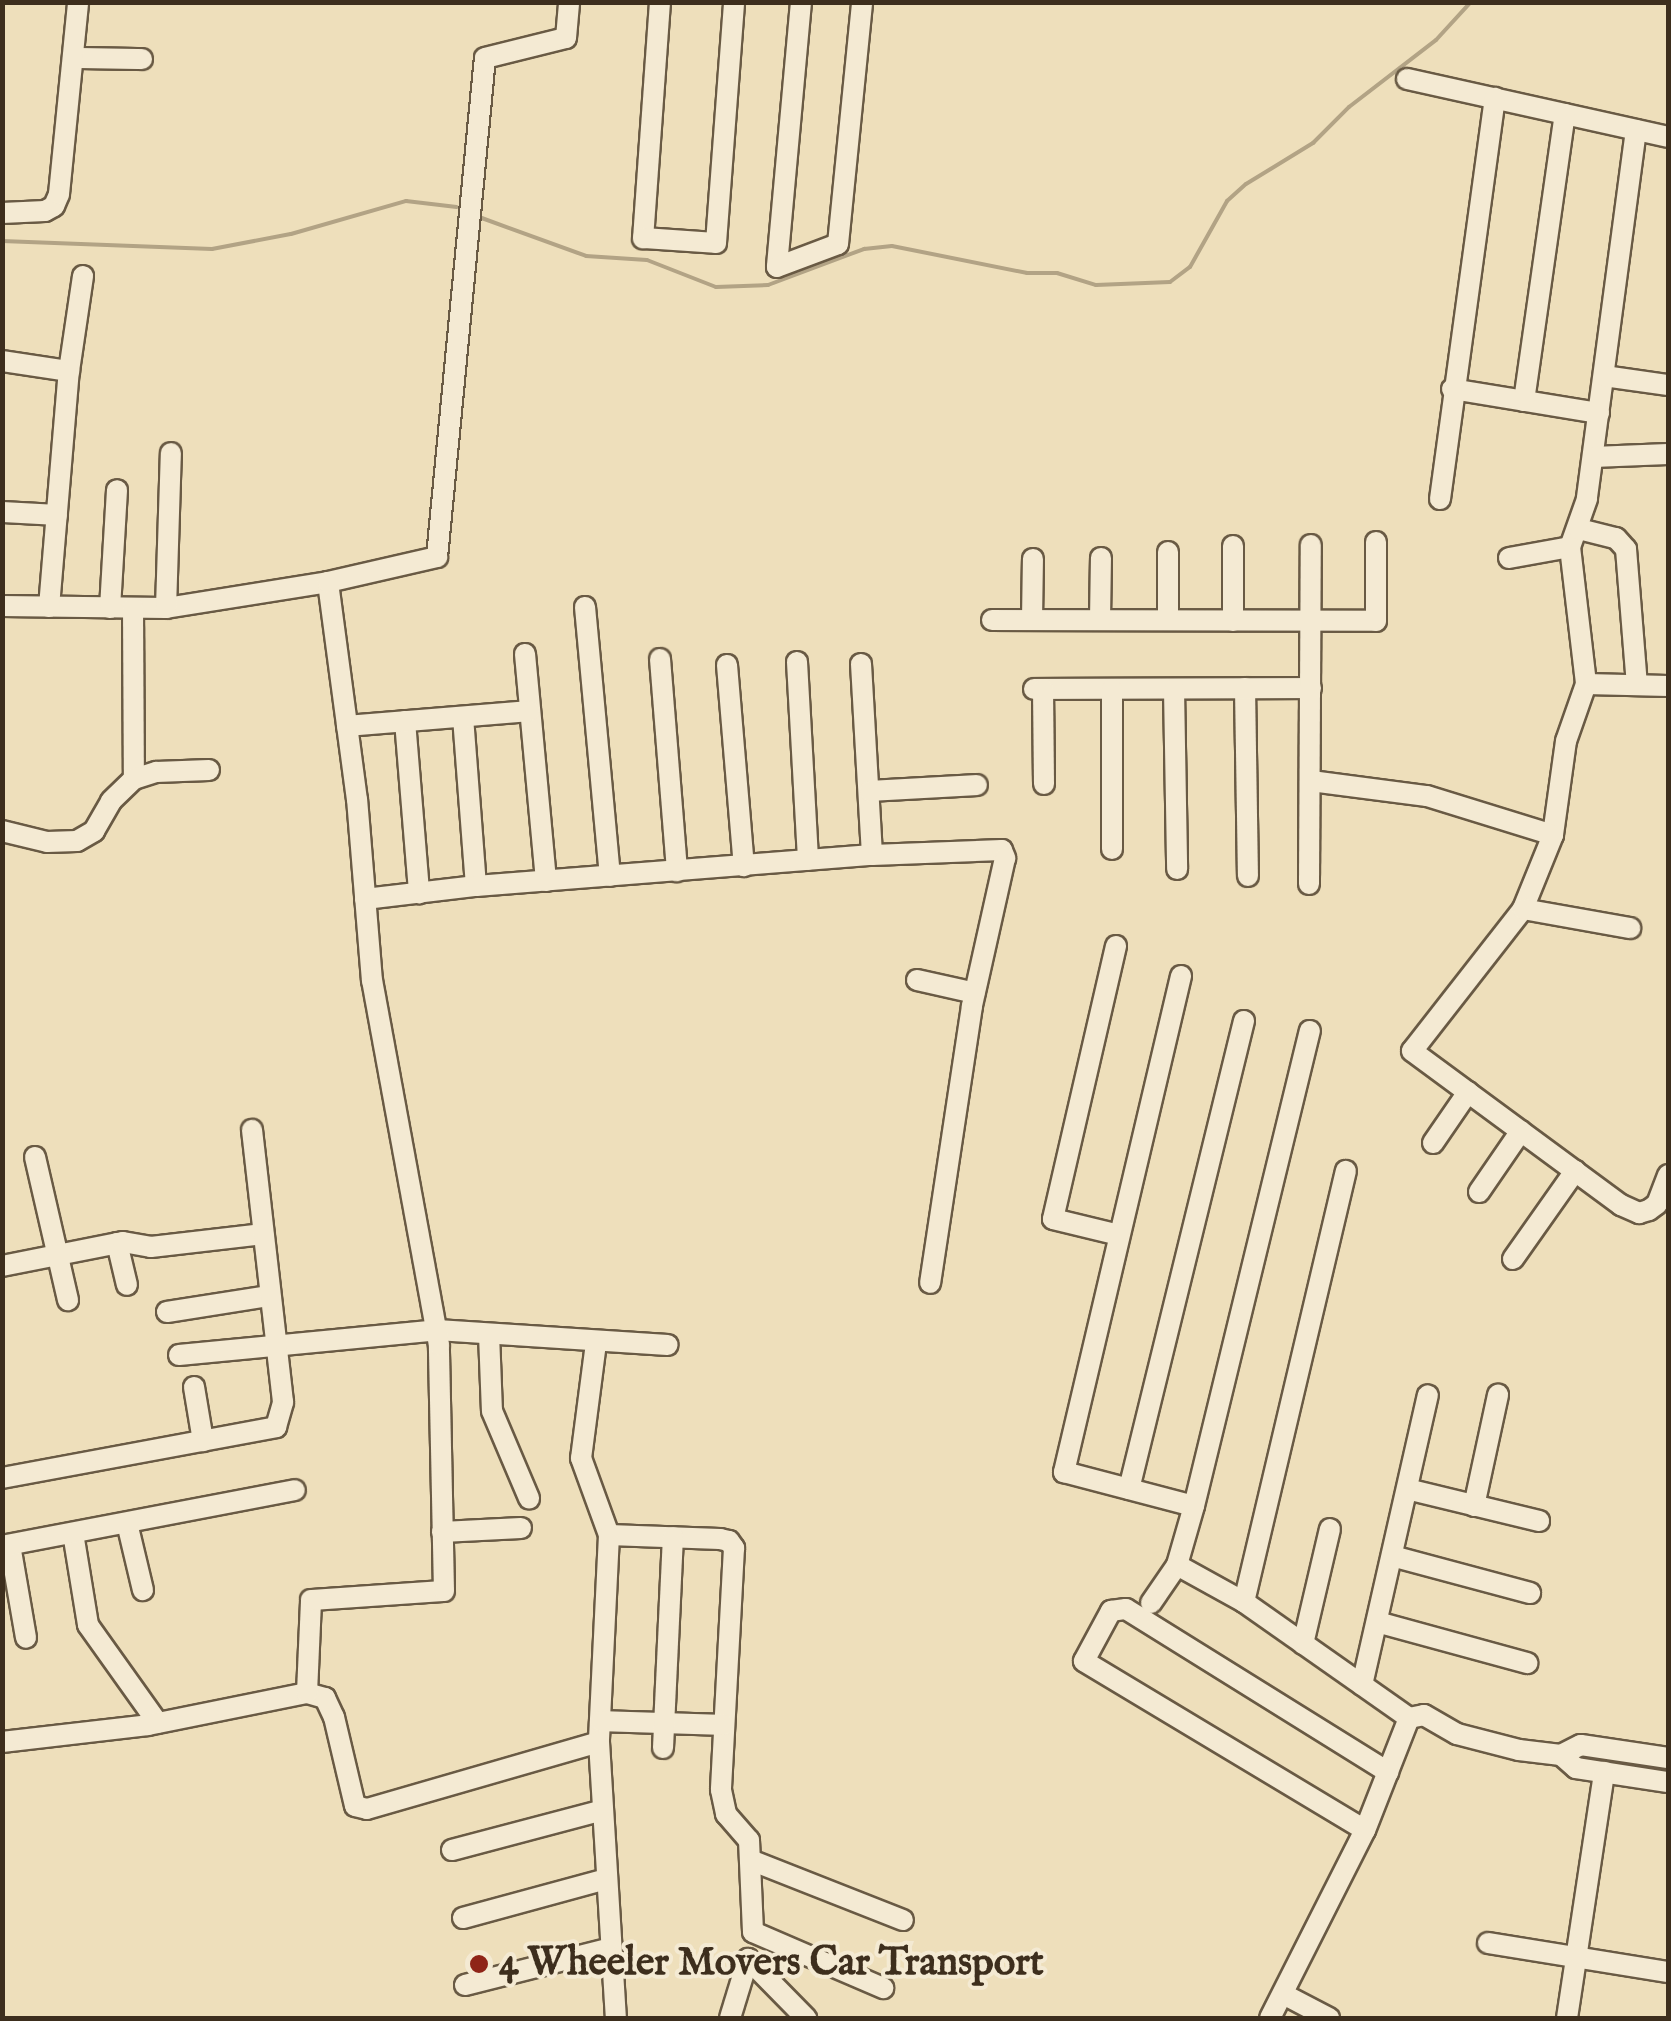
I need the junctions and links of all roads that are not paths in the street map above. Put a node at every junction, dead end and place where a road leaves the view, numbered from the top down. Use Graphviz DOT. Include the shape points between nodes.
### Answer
graph roads {
  1 [pos="78,2"];
  2 [pos="569,2"];
  3 [pos="660,2"];
  4 [pos="734,2"];
  5 [pos="801,2"];
  6 [pos="862,2"];
  7 [pos="75,58"];
  8 [pos="142,59"];
  9 [pos="1407,79"];
  10 [pos="1495,98"];
  11 [pos="1565,114"];
  12 [pos="1636,130"];
  13 [pos="1668,137"];
  14 [pos="2,213"];
  15 [pos="83,276"];
  16 [pos="2,361"];
  17 [pos="70,371"];
  18 [pos="1604,376"];
  19 [pos="1668,385"];
  20 [pos="1452,388"];
  21 [pos="1524,401"];
  22 [pos="1599,414"];
  23 [pos="171,452"];
  24 [pos="1668,454"];
  25 [pos="1593,458"];
  26 [pos="117,490"];
  27 [pos="1440,499"];
  28 [pos="2,512"];
  29 [pos="57,515"];
  30 [pos="1575,538"];
  31 [pos="1376,542"];
  32 [pos="1311,545"];
  33 [pos="1234,546"];
  34 [pos="1168,552"];
  35 [pos="1100,558"];
  36 [pos="1508,558"];
  37 [pos="1033,559"];
  38 [pos="328,582"];
  39 [pos="2,606"];
  40 [pos="49,607"];
  41 [pos="585,607"];
  42 [pos="110,608"];
  43 [pos="133,608"];
  44 [pos="166,608"];
  45 [pos="992,620"];
  46 [pos="1032,620"];
  47 [pos="1100,620"];
  48 [pos="1168,620"];
  49 [pos="1234,620"];
  50 [pos="1311,620"];
  51 [pos="525,654"];
  52 [pos="660,659"];
  53 [pos="797,662"];
  54 [pos="861,664"];
  55 [pos="727,666"];
  56 [pos="1586,684"];
  57 [pos="1637,685"];
  58 [pos="1668,686"];
  59 [pos="1245,688"];
  60 [pos="1311,688"];
  61 [pos="1112,689"];
  62 [pos="1174,689"];
  63 [pos="529,711"];
  64 [pos="463,718"];
  65 [pos="406,721"];
  66 [pos="346,726"];
  67 [pos="209,770"];
  68 [pos="134,779"];
  69 [pos="1311,781"];
  70 [pos="1044,784"];
  71 [pos="976,785"];
  72 [pos="870,791"];
  73 [pos="2,831"];
  74 [pos="1553,835"];
  75 [pos="1112,849"];
  76 [pos="872,855"];
  77 [pos="808,860"];
  78 [pos="744,866"];
  79 [pos="1177,869"];
  80 [pos="677,871"];
  81 [pos="610,876"];
  82 [pos="1248,876"];
  83 [pos="546,881"];
  84 [pos="1309,884"];
  85 [pos="476,886"];
  86 [pos="418,893"];
  87 [pos="365,899"];
  88 [pos="1523,909"];
  89 [pos="1630,928"];
  90 [pos="1116,946"];
  91 [pos="1181,976"];
  92 [pos="916,980"];
  93 [pos="975,993"];
  94 [pos="1244,1022"];
  95 [pos="1310,1031"];
  96 [pos="1468,1092"];
  97 [pos="252,1130"];
  98 [pos="1522,1132"];
  99 [pos="1433,1143"];
  100 [pos="35,1157"];
  101 [pos="1346,1170"];
  102 [pos="1575,1171"];
  103 [pos="1668,1175"];
  104 [pos="1479,1192"];
  105 [pos="263,1234"];
  106 [pos="1119,1235"];
  107 [pos="117,1243"];
  108 [pos="58,1255"];
  109 [pos="1513,1259"];
  110 [pos="2,1266"];
  111 [pos="930,1283"];
  112 [pos="127,1285"];
  113 [pos="268,1296"];
  114 [pos="68,1300"];
  115 [pos="167,1312"];
  116 [pos="437,1330"];
  117 [pos="489,1334"];
  118 [pos="596,1342"];
  119 [pos="274,1343"];
  120 [pos="668,1345"];
  121 [pos="179,1355"];
  122 [pos="194,1387"];
  123 [pos="1428,1395"];
  124 [pos="1498,1395"];
  125 [pos="203,1441"];
  126 [pos="2,1478"];
  127 [pos="1129,1489"];
  128 [pos="1407,1489"];
  129 [pos="296,1490"];
  130 [pos="529,1498"];
  131 [pos="1194,1506"];
  132 [pos="1474,1506"];
  133 [pos="127,1522"];
  134 [pos="1538,1522"];
  135 [pos="522,1528"];
  136 [pos="1330,1529"];
  137 [pos="442,1532"];
  138 [pos="73,1533"];
  139 [pos="608,1535"];
  140 [pos="673,1538"];
  141 [pos="6,1546"];
  142 [pos="1392,1556"];
  143 [pos="1177,1566"];
  144 [pos="142,1590"];
  145 [pos="1530,1594"];
  146 [pos="1244,1602"];
  147 [pos="1152,1603"];
  148 [pos="1377,1622"];
  149 [pos="26,1638"];
  150 [pos="1303,1644"];
  151 [pos="1528,1663"];
  152 [pos="1362,1685"];
  153 [pos="307,1693"];
  154 [pos="1409,1718"];
  155 [pos="158,1722"];
  156 [pos="664,1722"];
  157 [pos="724,1725"];
  158 [pos="600,1732"];
  159 [pos="2,1742"];
  160 [pos="663,1748"];
  161 [pos="1561,1755"];
  162 [pos="1668,1755"];
  163 [pos="1388,1772"];
  164 [pos="1604,1772"];
  165 [pos="1668,1782"];
  166 [pos="603,1810"];
  167 [pos="1365,1830"];
  168 [pos="452,1850"];
  169 [pos="753,1861"];
  170 [pos="607,1879"];
  171 [pos="463,1918"];
  172 [pos="903,1920"];
  173 [pos="1488,1943"];
  174 [pos="611,1948"];
  175 [pos="1577,1957"];
  176 [pos="1668,1972"];
  177 [pos="465,1985"];
  178 [pos="884,1988"];
  179 [pos="1282,1994"];
  180 [pos="613,2018"];
  181 [pos="730,2018"];
  182 [pos="806,2018"];
  183 [pos="1270,2018"];
  184 [pos="1329,2018"];
  185 [pos="1568,2018"];
  1 -- 7 [label="street"];
  2 -- 38 [label="street" via="566,38 485,58 436,557"];
  3 -- 4 [label="street" via="643,238 716,242"];
  5 -- 6 [label="street" via="777,267 838,244"];
  7 -- 8 [label="street"];
  7 -- 14 [label="street" via="54,206"];
  9 -- 10 [label="street"];
  10 -- 11 [label="street"];
  10 -- 20 [label="street"];
  11 -- 12 [label="street"];
  11 -- 21 [label="street"];
  12 -- 13 [label="street"];
  12 -- 18 [label="street"];
  15 -- 17 [label="street"];
  16 -- 17 [label="street"];
  17 -- 29 [label="street"];
  18 -- 19 [label="street"];
  18 -- 22 [label="street"];
  20 -- 21 [label="street"];
  20 -- 27 [label="street"];
  21 -- 22 [label="street"];
  22 -- 25 [label="street"];
  23 -- 44 [label="street"];
  24 -- 25 [label="street"];
  25 -- 30 [label="street"];
  26 -- 42 [label="street"];
  28 -- 29 [label="street"];
  29 -- 40 [label="street"];
  30 -- 36 [label="street"];
  30 -- 56 [label="street"];
  30 -- 57 [label="street" via="1616,538 1626,550"];
  31 -- 50 [label="street" via="1376,620"];
  32 -- 50 [label="street"];
  33 -- 49 [label="street"];
  34 -- 48 [label="street"];
  35 -- 47 [label="street"];
  37 -- 46 [label="street"];
  38 -- 44 [label="street"];
  38 -- 66 [label="street"];
  39 -- 40 [label="street"];
  40 -- 42 [label="street"];
  41 -- 81 [label="street"];
  42 -- 43 [label="street"];
  43 -- 44 [label="street"];
  43 -- 68 [label="street"];
  45 -- 46 [label="street"];
  46 -- 47 [label="street"];
  47 -- 48 [label="street"];
  48 -- 49 [label="street"];
  49 -- 50 [label="street"];
  50 -- 60 [label="street"];
  51 -- 63 [label="street"];
  52 -- 80 [label="street"];
  53 -- 77 [label="street"];
  54 -- 72 [label="street"];
  55 -- 78 [label="street"];
  56 -- 57 [label="street"];
  56 -- 74 [label="street" via="1566,741"];
  57 -- 58 [label="street"];
  59 -- 60 [label="street"];
  59 -- 62 [label="street"];
  59 -- 82 [label="street"];
  60 -- 69 [label="street"];
  61 -- 62 [label="street"];
  61 -- 70 [label="street" via="1038,689"];
  61 -- 75 [label="street"];
  62 -- 79 [label="street"];
  63 -- 64 [label="street"];
  63 -- 83 [label="street"];
  64 -- 65 [label="street"];
  64 -- 85 [label="street"];
  65 -- 66 [label="street"];
  65 -- 86 [label="street"];
  66 -- 87 [label="street"];
  67 -- 68 [label="street"];
  68 -- 73 [label="street" via="94,831 77,841"];
  69 -- 74 [label="street" via="1427,796"];
  69 -- 84 [label="street"];
  71 -- 72 [label="street"];
  72 -- 76 [label="street"];
  74 -- 88 [label="street"];
  76 -- 77 [label="street"];
  76 -- 93 [label="street" via="1002,850"];
  77 -- 78 [label="street"];
  78 -- 80 [label="street"];
  80 -- 81 [label="street"];
  81 -- 83 [label="street"];
  83 -- 85 [label="street"];
  85 -- 86 [label="street"];
  86 -- 87 [label="street"];
  87 -- 116 [label="street" via="372,981"];
  88 -- 89 [label="street"];
  88 -- 96 [label="street" via="1412,1051"];
  90 -- 106 [label="street" via="1053,1219"];
  91 -- 106 [label="street"];
  92 -- 93 [label="street"];
  93 -- 111 [label="street"];
  94 -- 127 [label="street"];
  95 -- 131 [label="street"];
  96 -- 98 [label="street"];
  96 -- 99 [label="street"];
  97 -- 105 [label="street"];
  98 -- 102 [label="street"];
  98 -- 104 [label="street"];
  100 -- 108 [label="street"];
  101 -- 146 [label="street"];
  102 -- 103 [label="street" via="1639,1212 1657,1204"];
  102 -- 109 [label="street"];
  105 -- 107 [label="street" via="151,1246"];
  105 -- 113 [label="street"];
  106 -- 127 [label="street" via="1064,1472"];
  107 -- 108 [label="street"];
  107 -- 112 [label="street"];
  108 -- 110 [label="street"];
  108 -- 114 [label="street"];
  113 -- 115 [label="street"];
  113 -- 119 [label="street"];
  116 -- 117 [label="street"];
  116 -- 119 [label="street"];
  116 -- 137 [label="street"];
  117 -- 118 [label="street"];
  117 -- 130 [label="street" via="492,1411"];
  118 -- 120 [label="street"];
  118 -- 139 [label="street" via="581,1458"];
  119 -- 121 [label="street"];
  119 -- 125 [label="street" via="283,1402 276,1427"];
  122 -- 125 [label="street"];
  123 -- 128 [label="street"];
  124 -- 132 [label="street"];
  125 -- 126 [label="street"];
  127 -- 131 [label="street"];
  128 -- 132 [label="street"];
  128 -- 142 [label="street"];
  129 -- 133 [label="street"];
  131 -- 143 [label="street"];
  132 -- 134 [label="street"];
  133 -- 138 [label="street"];
  133 -- 144 [label="street"];
  135 -- 137 [label="street"];
  136 -- 150 [label="street"];
  137 -- 153 [label="street" via="444,1592 311,1600"];
  138 -- 141 [label="street"];
  138 -- 155 [label="street" via="88,1626"];
  139 -- 140 [label="street"];
  139 -- 158 [label="street"];
  140 -- 156 [label="street"];
  140 -- 157 [label="street" via="720,1539 734,1548"];
  141 -- 149 [label="street"];
  142 -- 145 [label="street"];
  142 -- 148 [label="street"];
  143 -- 146 [label="street"];
  143 -- 147 [label="street"];
  146 -- 150 [label="street"];
  148 -- 151 [label="street"];
  148 -- 152 [label="street"];
  150 -- 152 [label="street"];
  152 -- 154 [label="street"];
  153 -- 155 [label="street"];
  153 -- 158 [label="street" via="325,1698 356,1806 368,1810"];
  154 -- 161 [label="street" via="1424,1715 1478,1740"];
  154 -- 163 [label="street"];
  155 -- 159 [label="street"];
  156 -- 157 [label="street"];
  156 -- 158 [label="street"];
  156 -- 160 [label="street"];
  157 -- 169 [label="street" via="726,1814 749,1840"];
  158 -- 166 [label="street"];
  161 -- 162 [label="street" via="1581,1745"];
  161 -- 164 [label="street" via="1576,1768"];
  163 -- 167 [label="street"];
  163 -- 167 [label="street" via="1126,1609 1112,1611 1083,1656 1086,1664"];
  164 -- 165 [label="street"];
  164 -- 175 [label="street"];
  166 -- 168 [label="street"];
  166 -- 170 [label="street"];
  167 -- 179 [label="street"];
  169 -- 172 [label="street"];
  169 -- 178 [label="street" via="753,1932"];
  170 -- 171 [label="street"];
  170 -- 174 [label="street"];
  173 -- 175 [label="street"];
  174 -- 177 [label="street"];
  174 -- 180 [label="street"];
  175 -- 176 [label="street"];
  175 -- 185 [label="street"];
  179 -- 183 [label="street"];
  179 -- 184 [label="street"];
  181 -- 182 [label="street" via="748,1959"];
}
